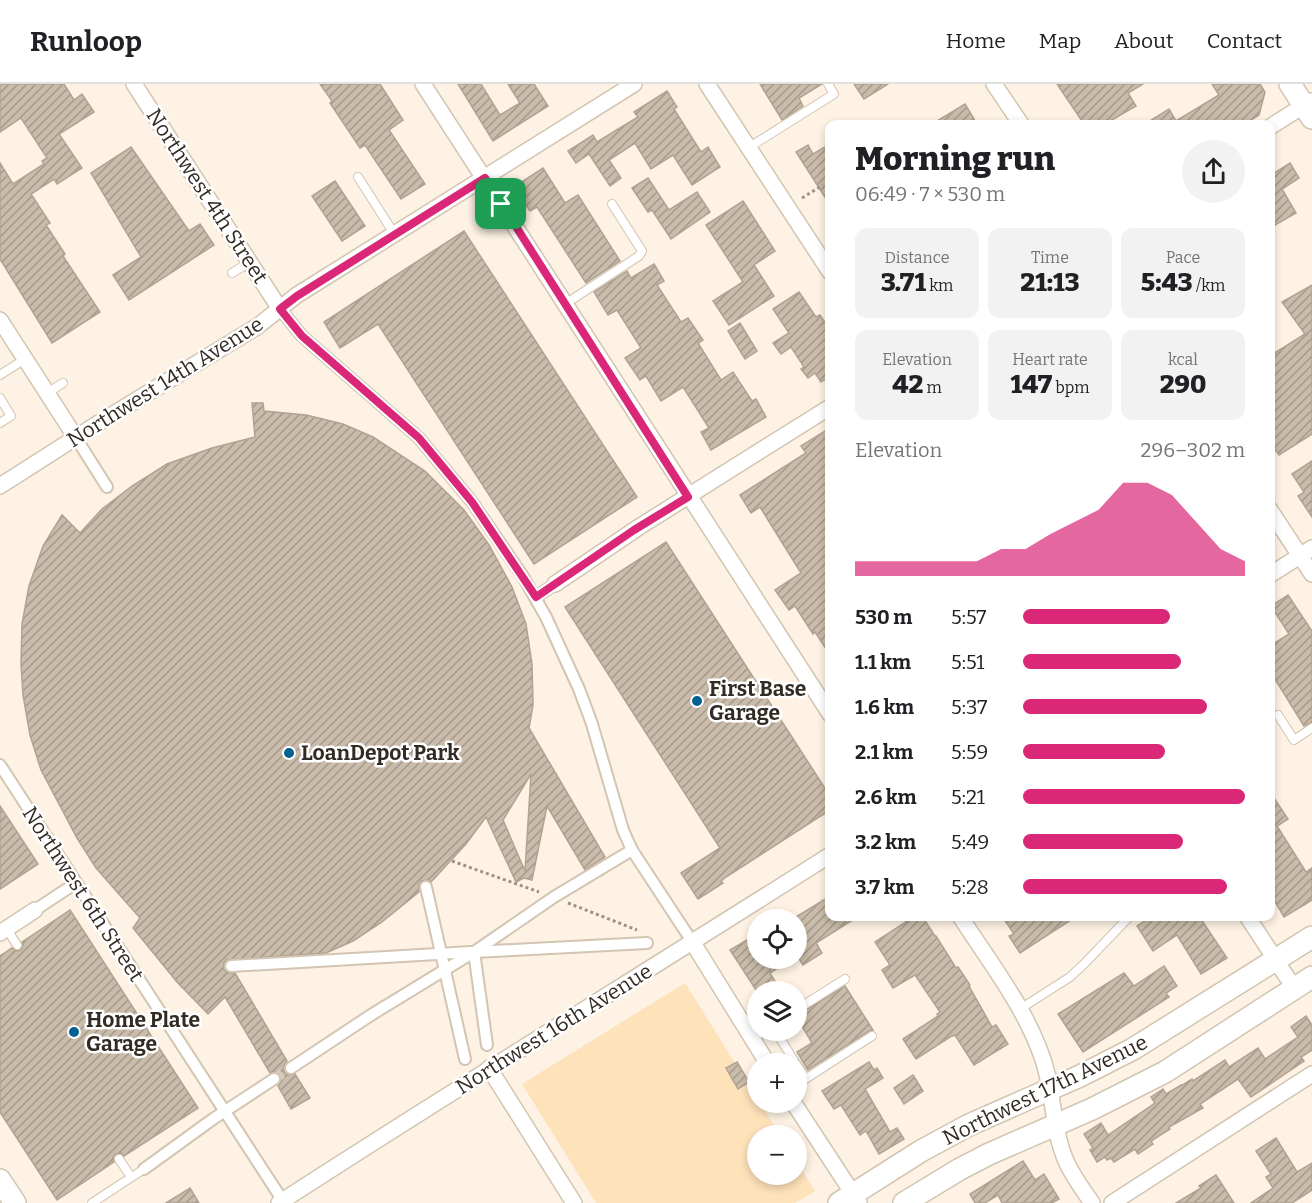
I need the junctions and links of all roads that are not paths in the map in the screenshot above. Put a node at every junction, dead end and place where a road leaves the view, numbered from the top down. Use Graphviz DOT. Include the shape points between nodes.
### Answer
graph roads {
  1 [pos="134,84"];
  2 [pos="423,84"];
  3 [pos="634,84"];
  4 [pos="707,84"];
  5 [pos="828,84"];
  6 [pos="994,84"];
  7 [pos="1290,84"];
  8 [pos="1309,108"];
  9 [pos="1018,120"];
  10 [pos="1275,125"];
  11 [pos="748,148"];
  12 [pos="358,177"];
  13 [pos="485,178"];
  14 [pos="612,204"];
  15 [pos="394,235"];
  16 [pos="250,262"];
  17 [pos="825,264"];
  18 [pos="232,273"];
  19 [pos="565,304"];
  20 [pos="280,309"];
  21 [pos="0,320"];
  22 [pos="25,359"];
  23 [pos="0,375"];
  24 [pos="63,383"];
  25 [pos="47,393"];
  26 [pos="0,398"];
  27 [pos="825,411"];
  28 [pos="0,423"];
  29 [pos="76,438"];
  30 [pos="0,486"];
  31 [pos="107,487"];
  32 [pos="688,497"];
  33 [pos="1275,516"];
  34 [pos="1306,552"];
  35 [pos="1275,571"];
  36 [pos="1312,574"];
  37 [pos="555,584"];
  38 [pos="536,597"];
  39 [pos="825,706"];
  40 [pos="1278,715"];
  41 [pos="1312,728"];
  42 [pos="0,765"];
  43 [pos="632,850"];
  44 [pos="825,858"];
  45 [pos="76,883"];
  46 [pos="426,887"];
  47 [pos="34,910"];
  48 [pos="963,921"];
  49 [pos="1125,921"];
  50 [pos="1250,921"];
  51 [pos="3,931"];
  52 [pos="1312,937"];
  53 [pos="647,943"];
  54 [pos="693,943"];
  55 [pos="17,945"];
  56 [pos="474,952"];
  57 [pos="440,954"];
  58 [pos="1275,960"];
  59 [pos="231,966"];
  60 [pos="444,970"];
  61 [pos="1312,977"];
  62 [pos="845,979"];
  63 [pos="1294,988"];
  64 [pos="807,1004"];
  65 [pos="1020,1010"];
  66 [pos="747,1031"];
  67 [pos="872,1036"];
  68 [pos="487,1045"];
  69 [pos="465,1059"];
  70 [pos="291,1068"];
  71 [pos="489,1068"];
  72 [pos="1312,1074"];
  73 [pos="807,1077"];
  74 [pos="274,1079"];
  75 [pos="1051,1089"];
  76 [pos="225,1111"];
  77 [pos="799,1113"];
  78 [pos="1056,1124"];
  79 [pos="119,1159"];
  80 [pos="144,1169"];
  81 [pos="131,1177"];
  82 [pos="0,1180"];
  83 [pos="850,1200"];
  84 [pos="282,1202"];
  85 [pos="15,1203"];
  86 [pos="92,1203"];
  87 [pos="574,1203"];
  88 [pos="904,1203"];
  89 [pos="1092,1203"];
  90 [pos="1112,1203"];
  1 -- 16 [label="street, Northwest 4th Street"];
  2 -- 13 [label="street"];
  3 -- 13 [label="street, Northwest 14th Avenue"];
  4 -- 11 [label="street"];
  5 -- 11 [label="lane" via="834,94"];
  6 -- 9 [label="street"];
  7 -- 8 [label="main road"];
  8 -- 10 [label="street"];
  11 -- 17 [label="street"];
  12 -- 15 [label="lane"];
  13 -- 15 [label="street, Northwest 14th Avenue"];
  13 -- 19 [label="street"];
  14 -- 19 [label="lane" via="642,251"];
  15 -- 20 [label="street, Northwest 14th Avenue"];
  16 -- 18 [label="lane"];
  16 -- 20 [label="street, Northwest 4th Street"];
  19 -- 32 [label="street"];
  20 -- 29 [label="street, Northwest 14th Avenue"];
  20 -- 38 [label="street" via="302,336 419,438 472,502"];
  21 -- 22 [label="street"];
  22 -- 23 [label="lane"];
  22 -- 25 [label="street"];
  24 -- 25 [label="lane"];
  25 -- 29 [label="street"];
  26 -- 28 [label="lane" via="11,416"];
  27 -- 32 [label="street"];
  29 -- 30 [label="street, Northwest 14th Avenue"];
  29 -- 31 [label="street"];
  32 -- 37 [label="street"];
  32 -- 39 [label="street"];
  33 -- 34 [label="street"];
  34 -- 35 [label="street"];
  34 -- 36 [label="street"];
  37 -- 38 [label="street"];
  38 -- 43 [label="street" via="579,689 622,830"];
  40 -- 41 [label="lane" via="1294,740"];
  42 -- 45 [label="street, Northwest 6th Street"];
  43 -- 54 [label="street"];
  43 -- 56 [label="street"];
  44 -- 54 [label="street, Northwest 16th Avenue"];
  45 -- 47 [label="street"];
  45 -- 76 [label="street, Northwest 6th Street"];
  46 -- 57 [label="street"];
  47 -- 51 [label="street"];
  48 -- 65 [label="street"];
  49 -- 65 [label="lane" via="1070,977"];
  50 -- 58 [label="street"];
  51 -- 55 [label="lane"];
  52 -- 58 [label="main road, Northwest 17th Avenue"];
  53 -- 56 [label="street"];
  54 -- 66 [label="street"];
  54 -- 71 [label="street, Northwest 16th Avenue"];
  56 -- 57 [label="street"];
  56 -- 60 [label="street"];
  56 -- 68 [label="street"];
  57 -- 59 [label="street"];
  57 -- 60 [label="street"];
  58 -- 63 [label="street"];
  58 -- 75 [label="main road, Northwest 17th Avenue" via="1133,1049"];
  60 -- 69 [label="street"];
  60 -- 70 [label="street"];
  61 -- 63 [label="main road, Northwest 17th Avenue"];
  62 -- 64 [label="lane"];
  63 -- 78 [label="main road, Northwest 17th Avenue" via="1165,1072"];
  65 -- 75 [label="street" via="1042,1056"];
  67 -- 73 [label="lane"];
  71 -- 84 [label="street, Northwest 16th Avenue"];
  71 -- 87 [label="street"];
  72 -- 90 [label="street"];
  74 -- 76 [label="street"];
  75 -- 78 [label="street"];
  75 -- 83 [label="main road, Northwest 17th Avenue" via="921,1151"];
  76 -- 80 [label="street"];
  76 -- 84 [label="street, Northwest 6th Street"];
  77 -- 83 [label="street"];
  78 -- 88 [label="main road, Northwest 17th Avenue" via="970,1164"];
  78 -- 89 [label="street" via="1065,1158"];
  79 -- 81 [label="lane"];
  80 -- 81 [label="lane"];
  81 -- 86 [label="lane"];
  82 -- 85 [label="main road"];
}
